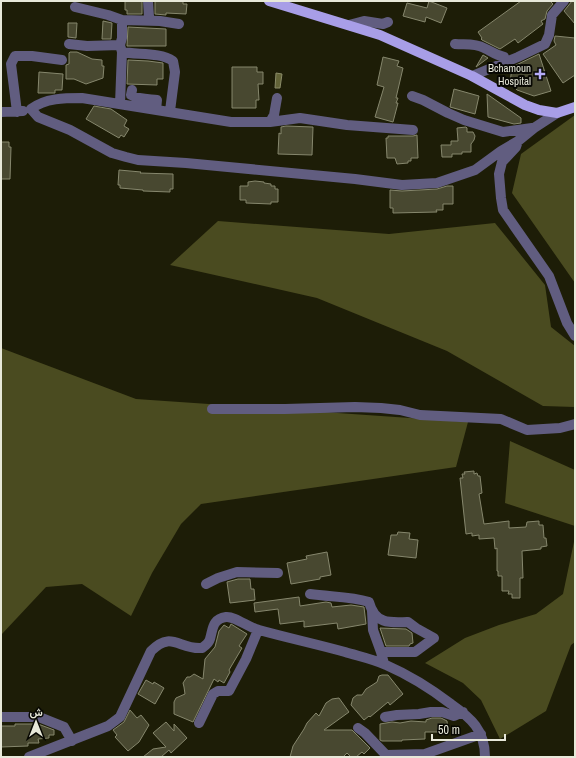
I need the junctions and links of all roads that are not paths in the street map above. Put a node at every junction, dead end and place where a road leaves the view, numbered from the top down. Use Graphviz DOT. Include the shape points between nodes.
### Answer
graph roads {
  1 [pos="148,1"];
  2 [pos="269,1"];
  3 [pos="564,1"];
  4 [pos="75,7"];
  5 [pos="149,18"];
  6 [pos="122,20"];
  7 [pos="388,22"];
  8 [pos="179,24"];
  9 [pos="349,25"];
  10 [pos="69,44"];
  11 [pos="455,44"];
  12 [pos="121,48"];
  13 [pos="62,60"];
  14 [pos="505,62"];
  15 [pos="472,76"];
  16 [pos="132,90"];
  17 [pos="412,96"];
  18 [pos="277,98"];
  19 [pos="120,104"];
  20 [pos="575,107"];
  21 [pos="31,109"];
  22 [pos="156,110"];
  23 [pos="170,111"];
  24 [pos="1,112"];
  25 [pos="17,112"];
  26 [pos="557,113"];
  27 [pos="270,122"];
  28 [pos="534,128"];
  29 [pos="413,130"];
  30 [pos="518,141"];
  31 [pos="575,336"];
  32 [pos="212,409"];
  33 [pos="575,424"];
  34 [pos="278,573"];
  35 [pos="206,584"];
  36 [pos="310,594"];
  37 [pos="372,610"];
  38 [pos="258,630"];
  39 [pos="381,652"];
  40 [pos="384,664"];
  41 [pos="463,712"];
  42 [pos="1,717"];
  43 [pos="385,717"];
  44 [pos="199,723"];
  45 [pos="358,728"];
  46 [pos="481,734"];
  47 [pos="72,741"];
  48 [pos="29,757"];
  49 [pos="485,757"];
  1 -- 5 [label="street"];
  2 -- 9 [label="main road"];
  3 -- 14 [label="street" via="552,15 545,44"];
  4 -- 6 [label="street"];
  6 -- 8 [label="street"];
  6 -- 12 [label="street"];
  7 -- 9 [label="street" via="383,24 364,21"];
  9 -- 15 [label="main road" via="380,35"];
  10 -- 12 [label="street"];
  11 -- 14 [label="street" via="483,47 495,56 504,57"];
  12 -- 19 [label="street"];
  12 -- 23 [label="street" via="134,54 166,56 173,61 175,72"];
  13 -- 25 [label="street" via="16,56 11,64"];
  14 -- 15 [label="street"];
  15 -- 26 [label="main road" via="525,105"];
  16 -- 22 [label="street" via="135,97 157,100"];
  17 -- 28 [label="street" via="459,117 503,132"];
  18 -- 27 [label="street"];
  19 -- 21 [label="street" via="68,98 38,103"];
  19 -- 22 [label="street"];
  20 -- 26 [label="main road"];
  21 -- 25 [label="street"];
  21 -- 30 [label="street" via="38,117 70,130 112,153 138,160 402,185 437,183 475,170"];
  22 -- 23 [label="street"];
  23 -- 27 [label="street" via="231,122"];
  24 -- 25 [label="street"];
  26 -- 28 [label="street"];
  27 -- 29 [label="street" via="300,118"];
  28 -- 30 [label="street"];
  30 -- 31 [label="street" via="516,148 502,162 500,168 503,210 549,276 567,323"];
  32 -- 33 [label="street" via="390,409 420,415 501,419 527,430 560,428"];
  34 -- 35 [label="street" via="237,572"];
  36 -- 37 [label="street" via="357,598 369,602"];
  37 -- 39 [label="street" via="373,630"];
  37 -- 39 [label="street" via="377,618 391,622 408,622 434,638 415,652"];
  38 -- 40 [label="street"];
  38 -- 44 [label="street" via="230,690 218,690 213,694"];
  38 -- 47 [label="street" via="226,617 220,618 213,626 210,641 202,648 162,642 152,651 120,717 108,726"];
  39 -- 40 [label="street"];
  40 -- 41 [label="street" via="425,685"];
  41 -- 43 [label="street" via="454,716 431,712"];
  41 -- 46 [label="street"];
  42 -- 47 [label="street" via="39,717 64,727"];
  45 -- 46 [label="street" via="386,755 425,754"];
  46 -- 49 [label="street"];
  47 -- 48 [label="street"];
}
